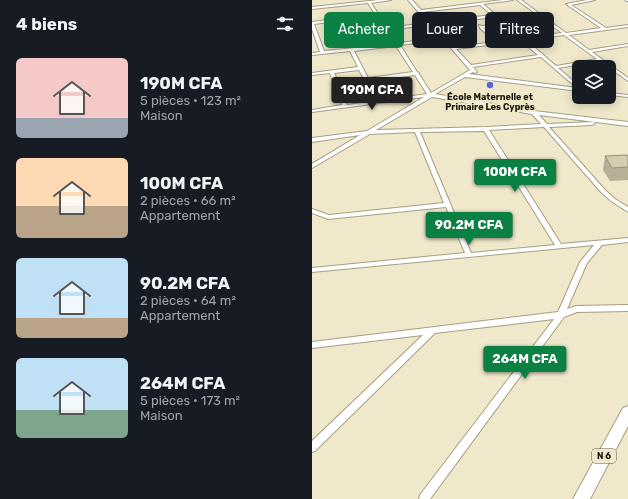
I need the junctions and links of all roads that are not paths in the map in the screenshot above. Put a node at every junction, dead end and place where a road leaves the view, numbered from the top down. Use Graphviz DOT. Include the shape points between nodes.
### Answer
graph roads {
  1 [pos="337,0"];
  2 [pos="389,0"];
  3 [pos="410,0"];
  4 [pos="511,0"];
  5 [pos="519,0"];
  6 [pos="587,0"];
  7 [pos="593,0"];
  8 [pos="369,2"];
  9 [pos="459,3"];
  10 [pos="481,4"];
  11 [pos="341,5"];
  12 [pos="463,6"];
  13 [pos="312,8"];
  14 [pos="420,11"];
  15 [pos="375,12"];
  16 [pos="535,12"];
  17 [pos="477,18"];
  18 [pos="324,22"];
  19 [pos="312,23"];
  20 [pos="477,23"];
  21 [pos="554,25"];
  22 [pos="485,26"];
  23 [pos="628,26"];
  24 [pos="481,27"];
  25 [pos="606,29"];
  26 [pos="485,31"];
  27 [pos="566,34"];
  28 [pos="314,35"];
  29 [pos="554,36"];
  30 [pos="628,45"];
  31 [pos="360,48"];
  32 [pos="400,48"];
  33 [pos="454,48"];
  34 [pos="532,48"];
  35 [pos="351,49"];
  36 [pos="588,51"];
  37 [pos="322,52"];
  38 [pos="312,54"];
  39 [pos="542,56"];
  40 [pos="601,60"];
  41 [pos="572,64"];
  42 [pos="555,67"];
  43 [pos="361,68"];
  44 [pos="471,68"];
  45 [pos="616,71"];
  46 [pos="331,72"];
  47 [pos="416,73"];
  48 [pos="312,74"];
  49 [pos="464,75"];
  50 [pos="479,77"];
  51 [pos="368,80"];
  52 [pos="628,80"];
  53 [pos="572,83"];
  54 [pos="337,84"];
  55 [pos="572,88"];
  56 [pos="430,95"];
  57 [pos="616,95"];
  58 [pos="628,96"];
  59 [pos="345,106"];
  60 [pos="312,110"];
  61 [pos="534,112"];
  62 [pos="610,122"];
  63 [pos="628,124"];
  64 [pos="545,126"];
  65 [pos="486,129"];
  66 [pos="417,130"];
  67 [pos="370,132"];
  68 [pos="312,140"];
  69 [pos="312,166"];
  70 [pos="448,205"];
  71 [pos="628,210"];
  72 [pos="312,211"];
  73 [pos="628,240"];
  74 [pos="600,242"];
  75 [pos="559,246"];
  76 [pos="469,255"];
  77 [pos="312,270"];
  78 [pos="628,308"];
  79 [pos="561,314"];
  80 [pos="433,330"];
  81 [pos="312,345"];
  82 [pos="628,412"];
  83 [pos="312,448"];
  84 [pos="424,499"];
  85 [pos="581,499"];
  1 -- 11 [label="street"];
  2 -- 8 [label="street"];
  3 -- 14 [label="street"];
  4 -- 10 [label="street"];
  5 -- 16 [label="street"];
  6 -- 7 [label="street"];
  6 -- 25 [label="street" via="568,4"];
  8 -- 11 [label="street"];
  8 -- 15 [label="street"];
  9 -- 12 [label="street"];
  10 -- 12 [label="street"];
  10 -- 17 [label="street" via="494,16"];
  11 -- 13 [label="street"];
  12 -- 14 [label="street"];
  18 -- 19 [label="street"];
  19 -- 28 [label="street"];
  20 -- 24 [label="street"];
  21 -- 27 [label="street"];
  22 -- 24 [label="street"];
  23 -- 25 [label="street"];
  24 -- 26 [label="street"];
  25 -- 27 [label="street"];
  27 -- 29 [label="street"];
  27 -- 36 [label="street"];
  28 -- 37 [label="street"];
  30 -- 36 [label="street"];
  31 -- 35 [label="street"];
  32 -- 47 [label="street"];
  33 -- 44 [label="street"];
  34 -- 39 [label="street"];
  35 -- 37 [label="street"];
  35 -- 43 [label="street"];
  36 -- 40 [label="street"];
  37 -- 38 [label="street"];
  39 -- 42 [label="street"];
  39 -- 44 [label="street"];
  41 -- 42 [label="street"];
  42 -- 53 [label="street"];
  43 -- 46 [label="street"];
  43 -- 51 [label="street"];
  44 -- 49 [label="street"];
  44 -- 50 [label="street"];
  45 -- 52 [label="street"];
  46 -- 48 [label="street"];
  46 -- 54 [label="street"];
  47 -- 51 [label="street"];
  47 -- 56 [label="street"];
  49 -- 50 [label="street"];
  49 -- 56 [label="street"];
  50 -- 55 [label="street"];
  51 -- 54 [label="street"];
  54 -- 59 [label="street"];
  56 -- 59 [label="street"];
  56 -- 61 [label="street"];
  56 -- 67 [label="street"];
  57 -- 58 [label="street"];
  59 -- 60 [label="street"];
  61 -- 62 [label="street"];
  61 -- 64 [label="street"];
  62 -- 63 [label="street"];
  62 -- 64 [label="street"];
  64 -- 65 [label="street"];
  64 -- 71 [label="street" via="603,191"];
  65 -- 66 [label="street"];
  65 -- 75 [label="street"];
  66 -- 67 [label="street"];
  66 -- 70 [label="street"];
  67 -- 68 [label="street"];
  67 -- 69 [label="street"];
  70 -- 72 [label="street" via="328,217"];
  70 -- 76 [label="street"];
  73 -- 74 [label="street"];
  74 -- 75 [label="street"];
  74 -- 79 [label="street" via="584,262"];
  75 -- 76 [label="street"];
  76 -- 77 [label="street"];
  78 -- 79 [label="street" via="576,309"];
  79 -- 80 [label="street"];
  79 -- 84 [label="street"];
  80 -- 81 [label="street"];
  80 -- 83 [label="street"];
  82 -- 85 [label="main road, N 6"];
}
